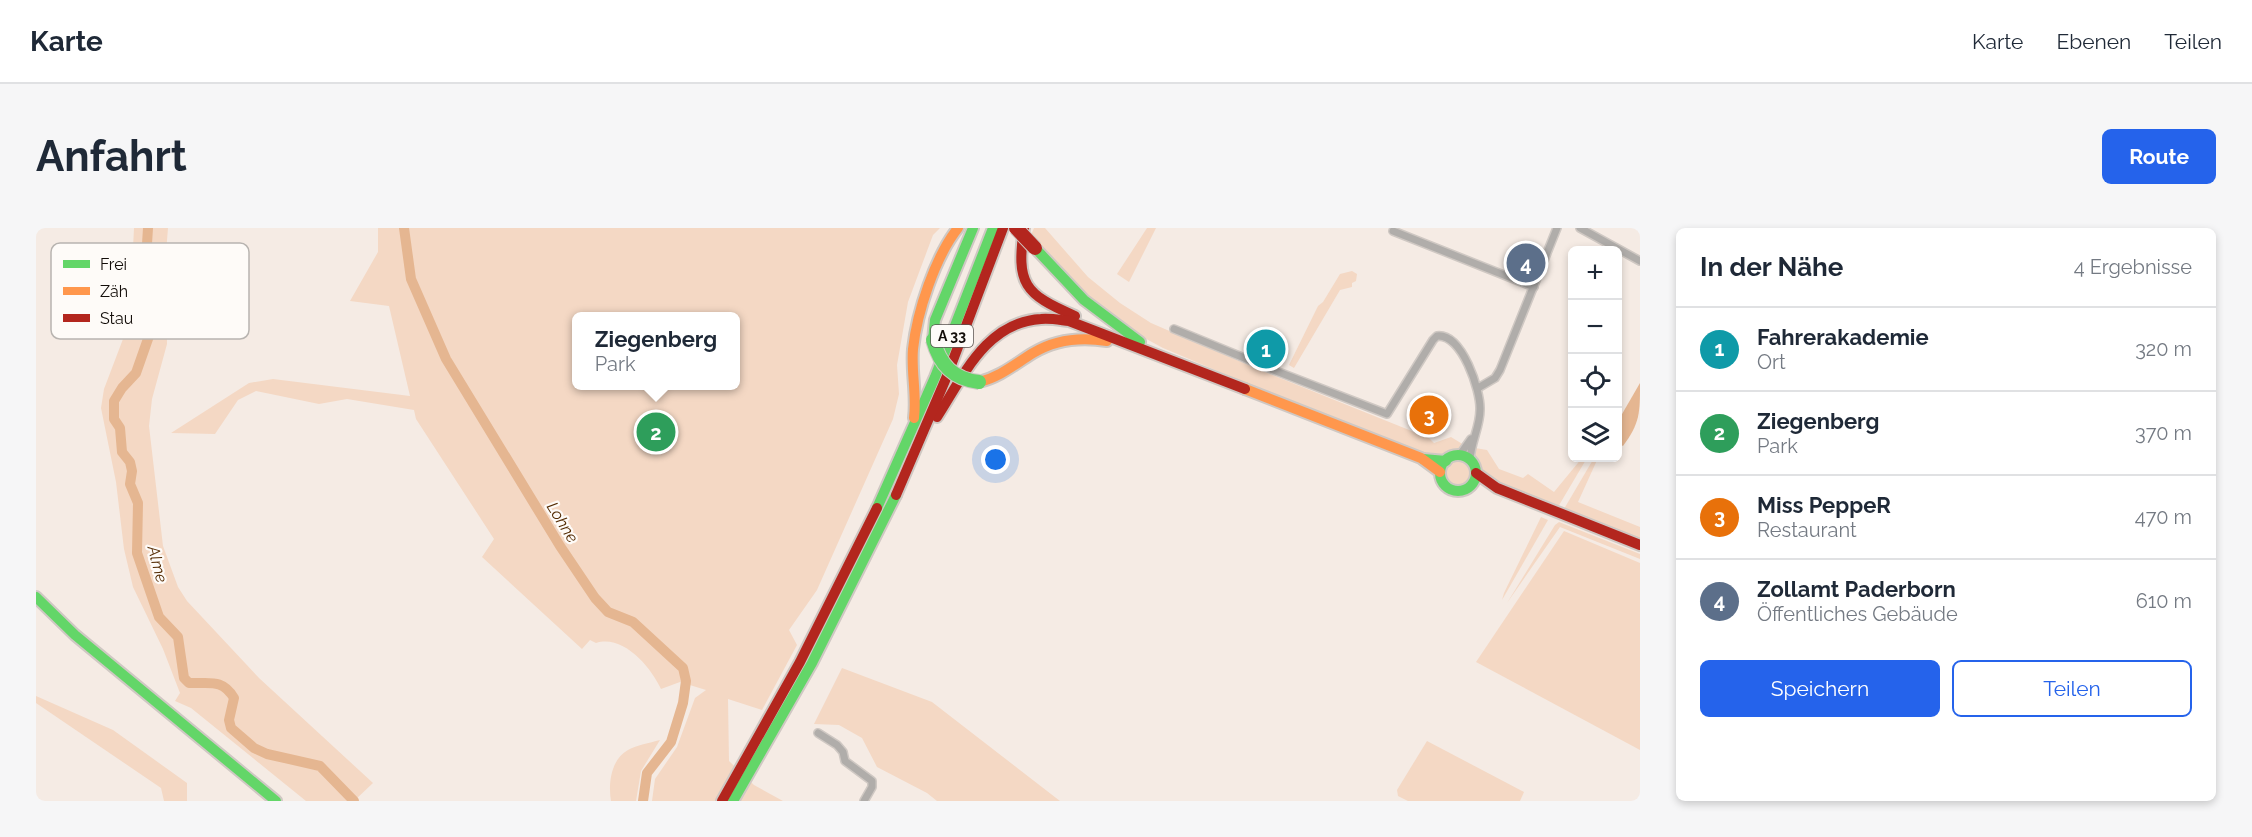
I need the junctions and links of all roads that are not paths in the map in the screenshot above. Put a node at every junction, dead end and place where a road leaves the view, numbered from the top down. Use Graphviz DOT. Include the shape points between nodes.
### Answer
graph roads {
  1 [pos="973,228"];
  2 [pos="993,228"];
  3 [pos="1004,228"];
  4 [pos="1016,228"];
  5 [pos="1024,228"];
  6 [pos="1557,228"];
  7 [pos="1580,228"];
  8 [pos="957,229"];
  9 [pos="1392,231"];
  10 [pos="1640,261"];
  11 [pos="1534,287"];
  12 [pos="1174,329"];
  13 [pos="1143,347"];
  14 [pos="1478,388"];
  15 [pos="914,442"];
  16 [pos="1465,458"];
  17 [pos="1443,466"];
  18 [pos="1474,479"];
  19 [pos="1640,545"];
  20 [pos="36,597"];
  21 [pos="820,639"];
  22 [pos="818,734"];
  23 [pos="276,801"];
  24 [pos="722,801"];
  25 [pos="733,801"];
  26 [pos="864,801"];
  1 -- 13 [label="main road, bridge" via="935,320 933,340 937,356 952,374 979,382 998,376 1042,348 1070,339"];
  2 -- 15 [label="main road, A 33"];
  3 -- 15 [label="main road, A 33" via="951,368"];
  4 -- 13 [label="main road, bridge" via="1076,295"];
  5 -- 13 [label="main road" via="1019,263 1030,290 1053,307"];
  6 -- 11 [label="street"];
  7 -- 10 [label="street"];
  8 -- 15 [label="main road" via="942,251 916,333"];
  9 -- 11 [label="street"];
  11 -- 14 [label="street" via="1495,378"];
  12 -- 14 [label="street" via="1387,414 1433,340 1441,335 1455,342"];
  13 -- 15 [label="main road" via="1053,318 1010,326 986,343"];
  13 -- 17 [label="main road"];
  14 -- 16 [label="street" via="1480,418"];
  15 -- 21 [label="main road, A 33"];
  16 -- 17 [label="main road" via="1452,457"];
  16 -- 18 [label="main road"];
  17 -- 18 [label="main road" via="1443,483 1451,490 1462,490"];
  18 -- 19 [label="main road"];
  20 -- 23 [label="main road" via="75,635"];
  21 -- 24 [label="main road, A 33"];
  21 -- 25 [label="main road, A 33"];
  22 -- 26 [label="street" via="837,745 845,761 872,781"];
}
